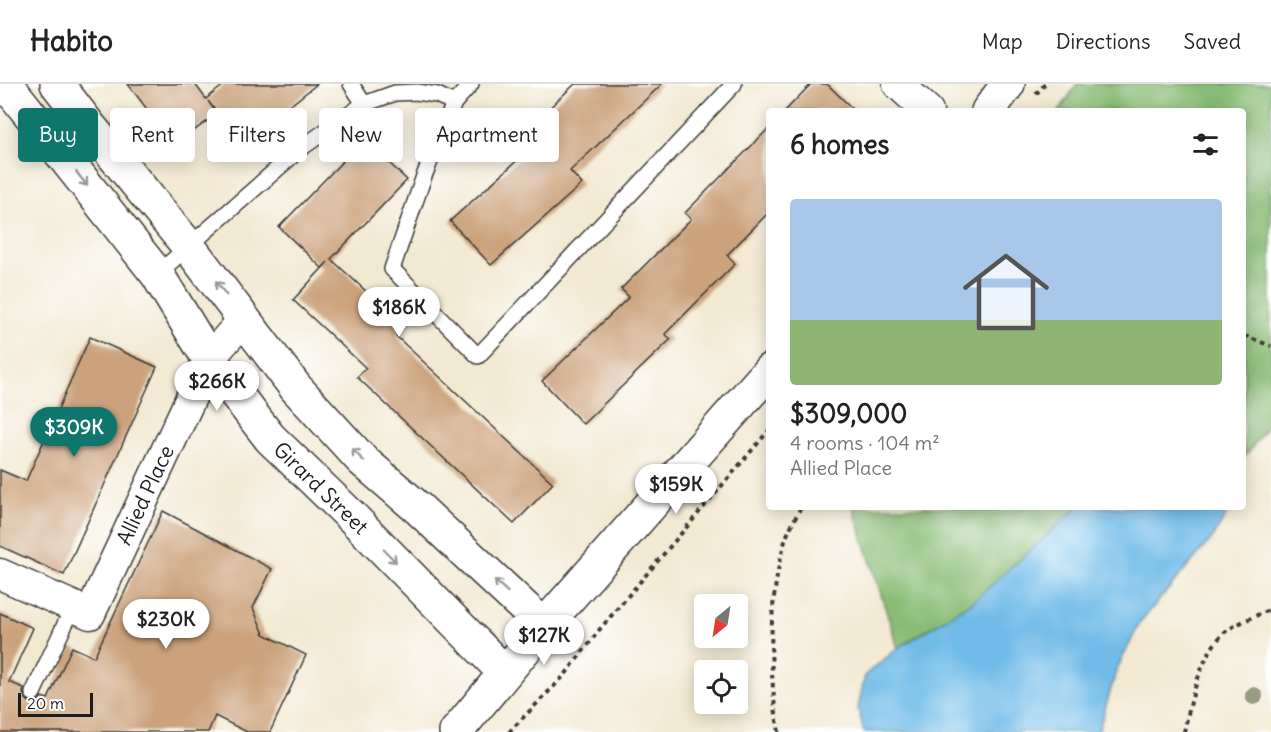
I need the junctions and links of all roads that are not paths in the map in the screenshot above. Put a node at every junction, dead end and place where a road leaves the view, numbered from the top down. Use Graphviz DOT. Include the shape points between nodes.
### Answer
graph roads {
  1 [pos="6,84"];
  2 [pos="57,84"];
  3 [pos="351,84"];
  4 [pos="471,84"];
  5 [pos="734,84"];
  6 [pos="898,84"];
  7 [pos="1008,84"];
  8 [pos="454,103"];
  9 [pos="364,104"];
  10 [pos="925,108"];
  11 [pos="990,108"];
  12 [pos="189,247"];
  13 [pos="157,274"];
  14 [pos="244,319"];
  15 [pos="209,359"];
  16 [pos="766,375"];
  17 [pos="0,574"];
  18 [pos="82,610"];
  19 [pos="544,626"];
  20 [pos="505,673"];
  21 [pos="33,693"];
  22 [pos="456,732"];
  1 -- 13 [label="street, Girard Street, one-way"];
  2 -- 12 [label="street"];
  3 -- 9 [label="lane"];
  4 -- 8 [label="lane"];
  5 -- 8 [label="lane" via="478,356 392,269"];
  6 -- 10 [label="street"];
  7 -- 11 [label="street"];
  8 -- 9 [label="lane" via="417,92 395,93"];
  9 -- 12 [label="lane" via="300,149"];
  12 -- 13 [label="lane"];
  14 -- 12 [label="street, one-way"];
  13 -- 15 [label="street, Girard Street"];
  14 -- 15 [label="street, Allied Place"];
  19 -- 14 [label="street, one-way" via="362,460 296,388"];
  15 -- 18 [label="street, Allied Place"];
  15 -- 20 [label="street, Girard Street, one-way" via="270,438"];
  16 -- 19 [label="street"];
  17 -- 18 [label="street"];
  18 -- 21 [label="lane"];
  19 -- 20 [label="street"];
  20 -- 22 [label="street"];
}
